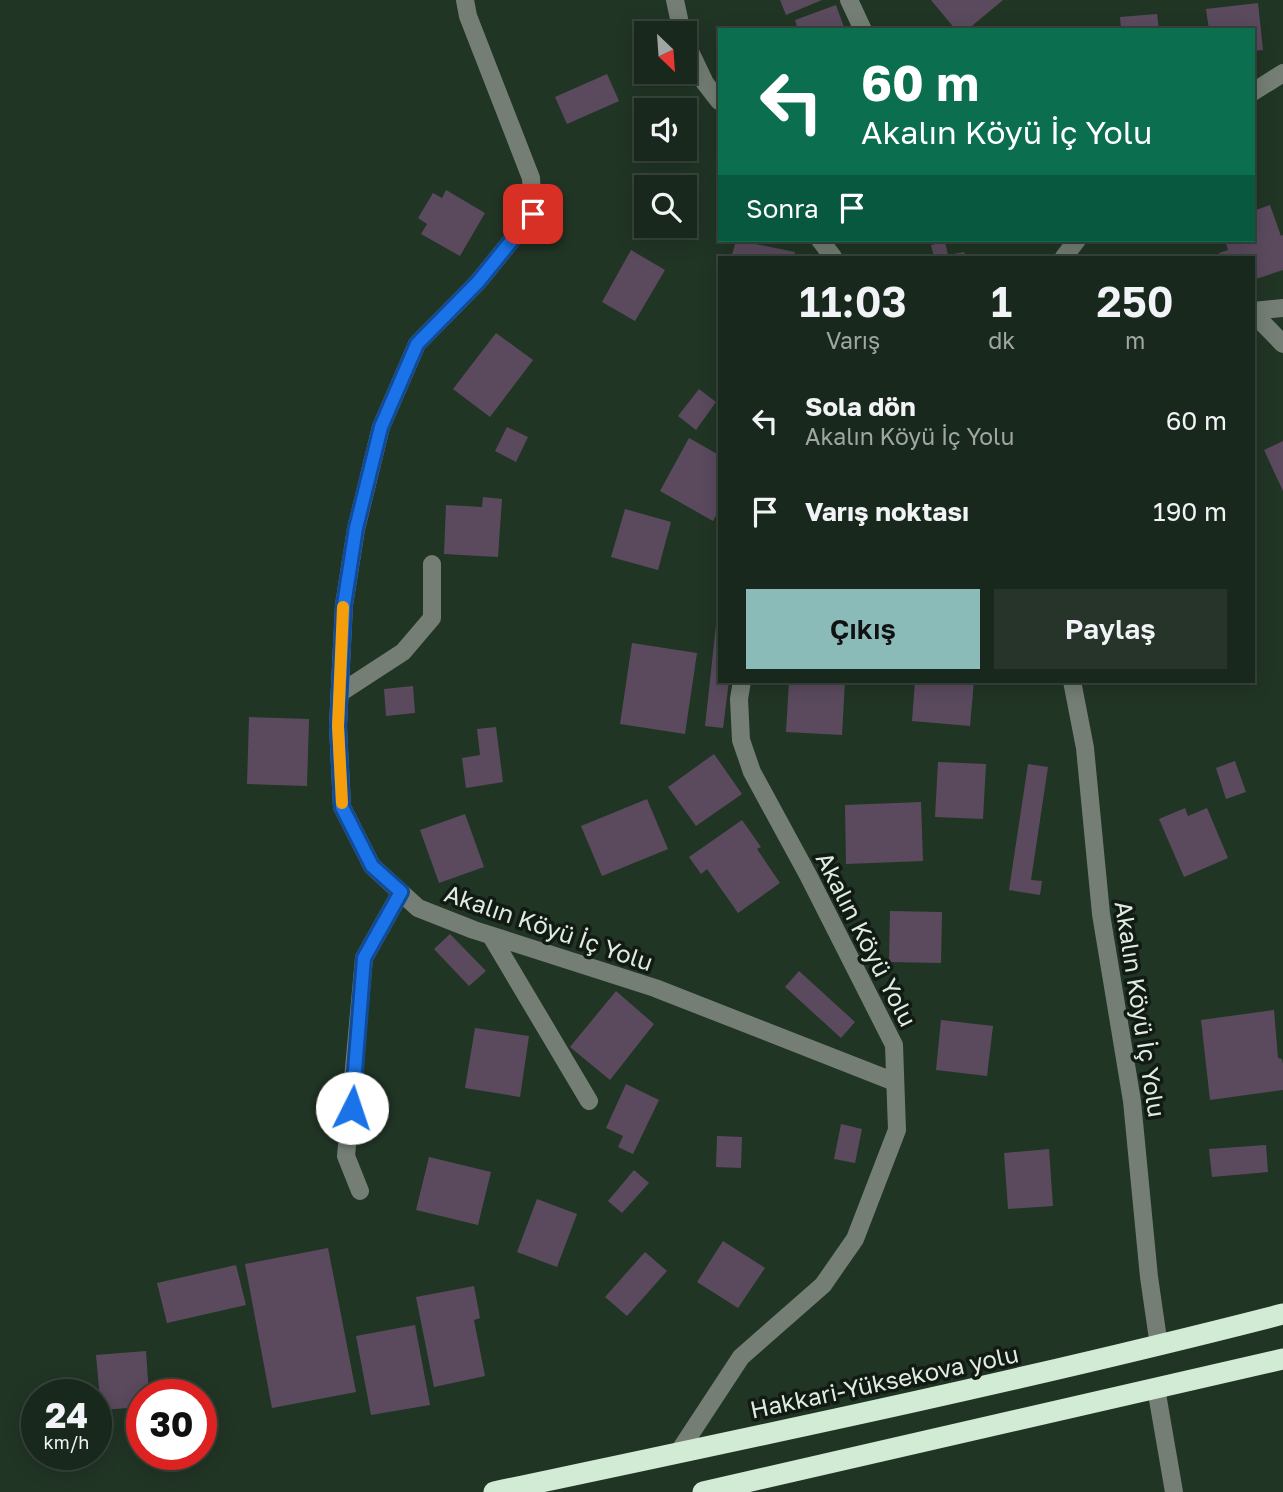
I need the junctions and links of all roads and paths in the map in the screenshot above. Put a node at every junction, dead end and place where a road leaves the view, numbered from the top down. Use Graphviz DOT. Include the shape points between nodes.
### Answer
graph roads {
  1 [pos="465,0"];
  2 [pos="675,0"];
  3 [pos="849,0"];
  4 [pos="679,21"];
  5 [pos="862,28"];
  6 [pos="697,66"];
  7 [pos="1282,74"];
  8 [pos="1255,91"];
  9 [pos="718,100"];
  10 [pos="822,242"];
  11 [pos="1075,242"];
  12 [pos="832,256"];
  13 [pos="1065,256"];
  14 [pos="1283,308"];
  15 [pos="1255,312"];
  16 [pos="1255,314"];
  17 [pos="1283,344"];
  18 [pos="432,564"];
  19 [pos="742,683"];
  20 [pos="1072,683"];
  21 [pos="340,693"];
  22 [pos="401,892"];
  23 [pos="491,936"];
  24 [pos="895,1082"];
  25 [pos="589,1101"];
  26 [pos="360,1191"];
  27 [pos="1283,1314"];
  28 [pos="1159,1346"];
  29 [pos="1283,1359"];
  30 [pos="1156,1388"];
  31 [pos="678,1453"];
  32 [pos="708,1491"];
  33 [pos="494,1492"];
  34 [pos="1174,1492"];
  1 -- 21 [label="street, Akalın Köyü İç Yolu" via="531,178 533,214 478,282 417,344 381,427 356,528 344,605"];
  2 -- 4 [label="street"];
  3 -- 5 [label="street"];
  6 -- 9 [label="street"];
  7 -- 8 [label="street"];
  10 -- 12 [label="street"];
  11 -- 13 [label="street"];
  14 -- 15 [label="street"];
  16 -- 17 [label="street"];
  18 -- 21 [label="street" via="432,618 403,652"];
  19 -- 24 [label="street, Akalın Köyü Yolu" via="741,740 752,772 894,1045"];
  20 -- 28 [label="street, Akalın Köyü İç Yolu" via="1085,748 1101,914 1132,1101"];
  21 -- 22 [label="street, Akalın Köyü İç Yolu" via="342,807 372,866"];
  22 -- 23 [label="street, Akalın Köyü İç Yolu" via="418,908"];
  22 -- 26 [label="street" via="364,958 346,1156"];
  23 -- 24 [label="street, Akalın Köyü İç Yolu" via="656,988"];
  23 -- 25 [label="street"];
  24 -- 31 [label="street, Akalın Köyü Yolu" via="897,1130 855,1240 823,1285 741,1357"];
  27 -- 28 [label="highway, Hakkari-Yüksekova yolu"];
  28 -- 31 [label="highway, Hakkari-Yüksekova yolu"];
  29 -- 30 [label="highway"];
  30 -- 32 [label="highway"];
  30 -- 34 [label="street"];
  31 -- 33 [label="highway, Hakkari-Yüksekova yolu"];
}
